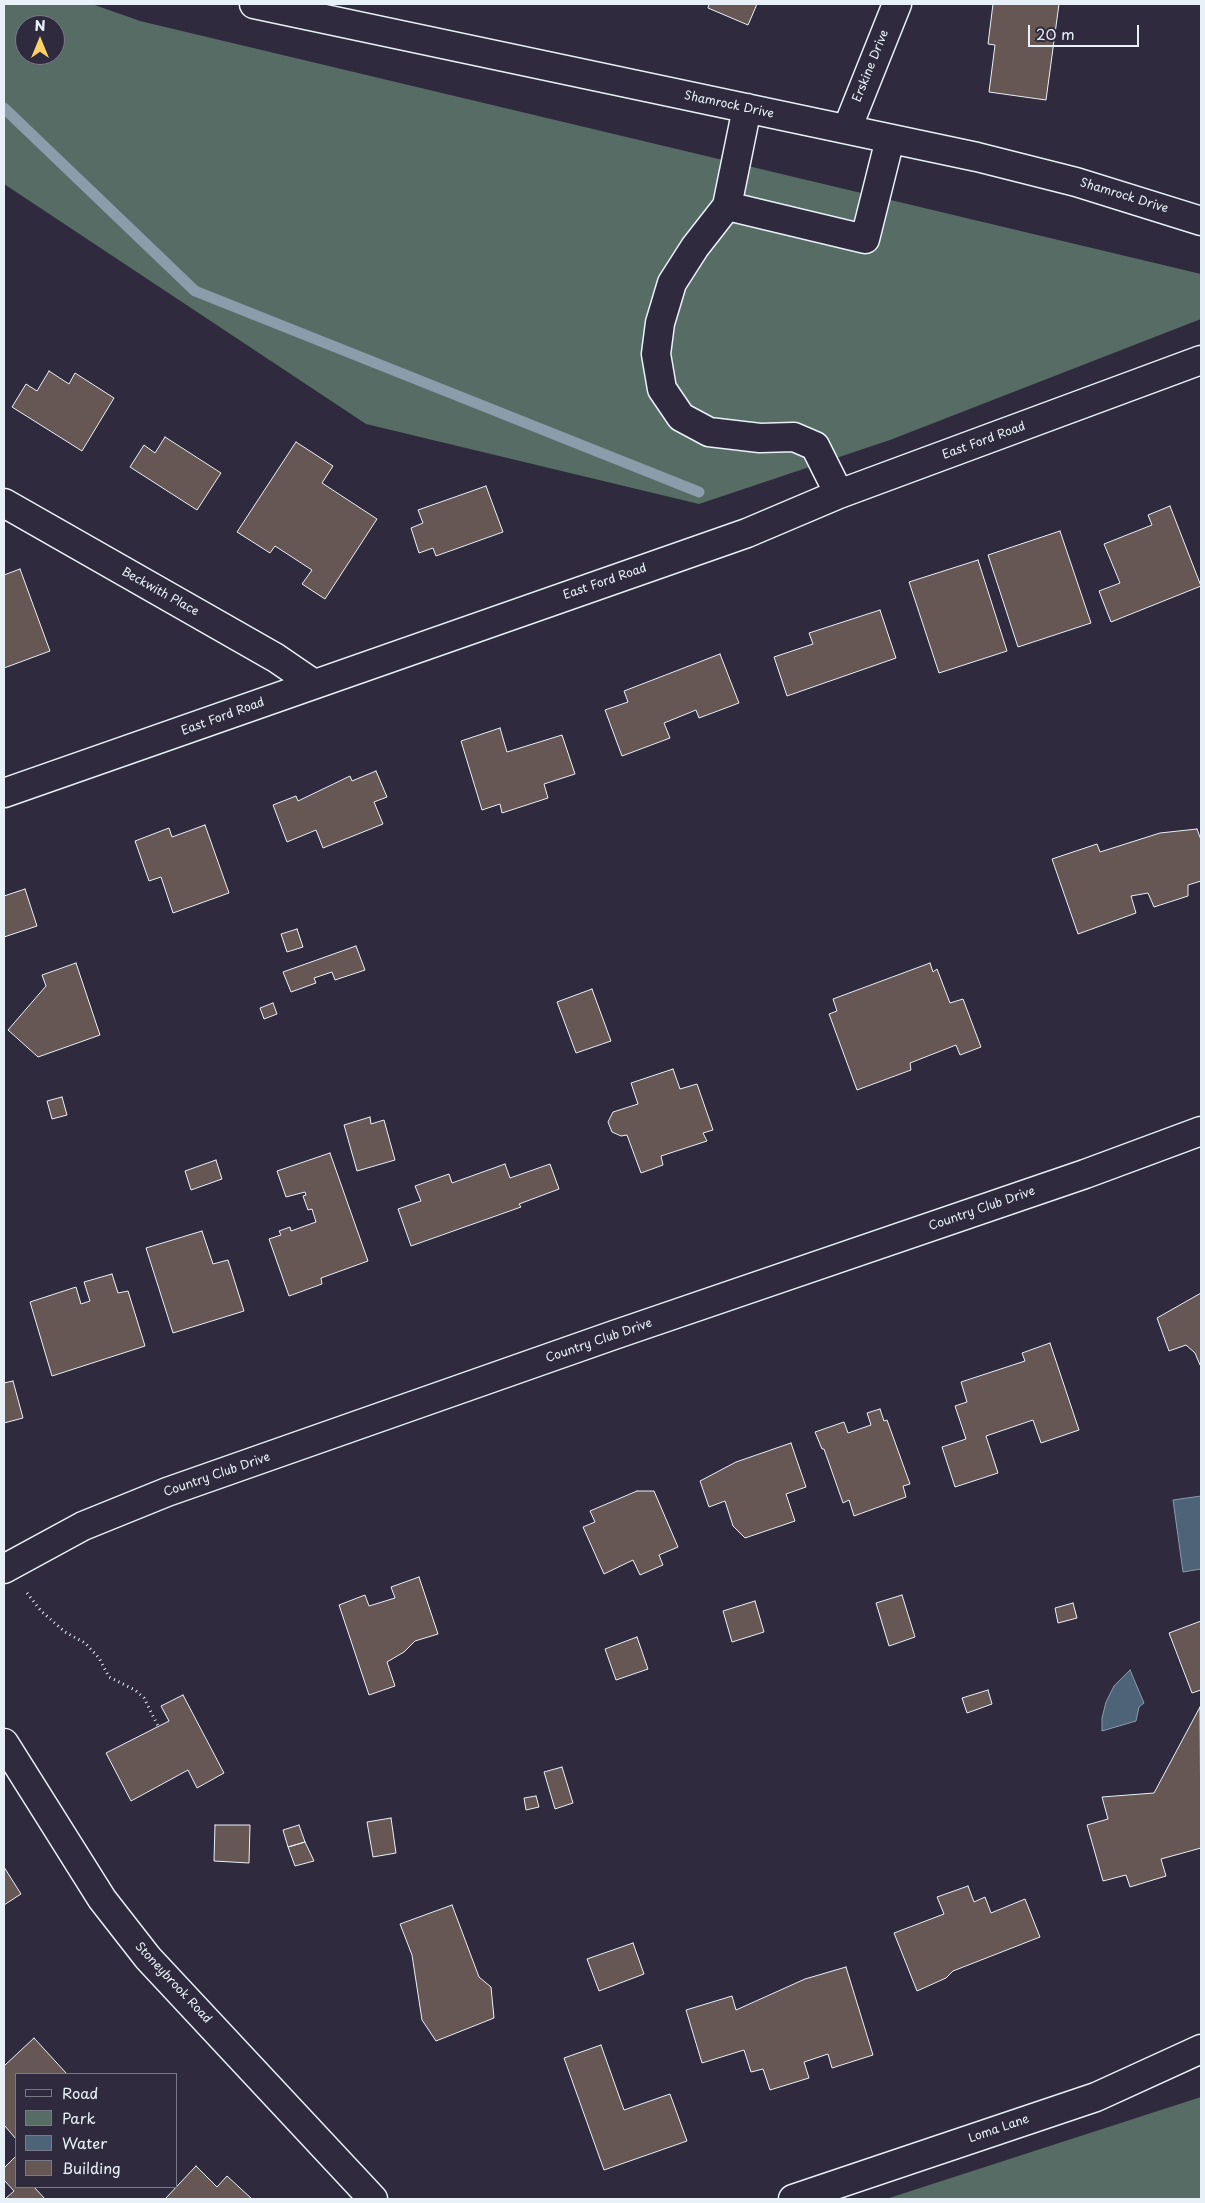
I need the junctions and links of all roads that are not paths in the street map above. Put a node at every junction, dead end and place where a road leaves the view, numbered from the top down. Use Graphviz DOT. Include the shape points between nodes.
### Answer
graph roads {
  1 [pos="254,4"];
  2 [pos="897,4"];
  3 [pos="285,7"];
  4 [pos="747,108"];
  5 [pos="846,129"];
  6 [pos="890,139"];
  7 [pos="727,206"];
  8 [pos="1201,221"];
  9 [pos="1201,360"];
  10 [pos="839,494"];
  11 [pos="4,503"];
  12 [pos="314,684"];
  13 [pos="4,793"];
  14 [pos="1201,1131"];
  15 [pos="7,1567"];
  16 [pos="4,1744"];
  17 [pos="1201,2050"];
  18 [pos="373,2199"];
  19 [pos="793,2199"];
  1 -- 3 [label="street, Shamrock Drive"];
  2 -- 5 [label="street, Erskine Drive"];
  3 -- 4 [label="street, Shamrock Drive"];
  4 -- 5 [label="street, Shamrock Drive"];
  4 -- 7 [label="street"];
  5 -- 6 [label="street, Shamrock Drive"];
  6 -- 7 [label="street" via="865,239"];
  6 -- 8 [label="street, Shamrock Drive" via="1076,182"];
  7 -- 10 [label="street" via="672,283 660,323 656,354 662,389 681,417 708,432 760,438 794,437 815,446"];
  9 -- 10 [label="street, East Ford Road"];
  10 -- 12 [label="street, East Ford Road" via="747,533"];
  11 -- 12 [label="street, Beckwith Place" via="276,658"];
  12 -- 13 [label="street, East Ford Road"];
  14 -- 15 [label="street, Country Club Drive" via="167,1492 83,1526"];
  16 -- 18 [label="street, Stoneybrook Road" via="102,1899 148,1958"];
  17 -- 19 [label="street, Loma Lane" via="1096,2097"];
}
